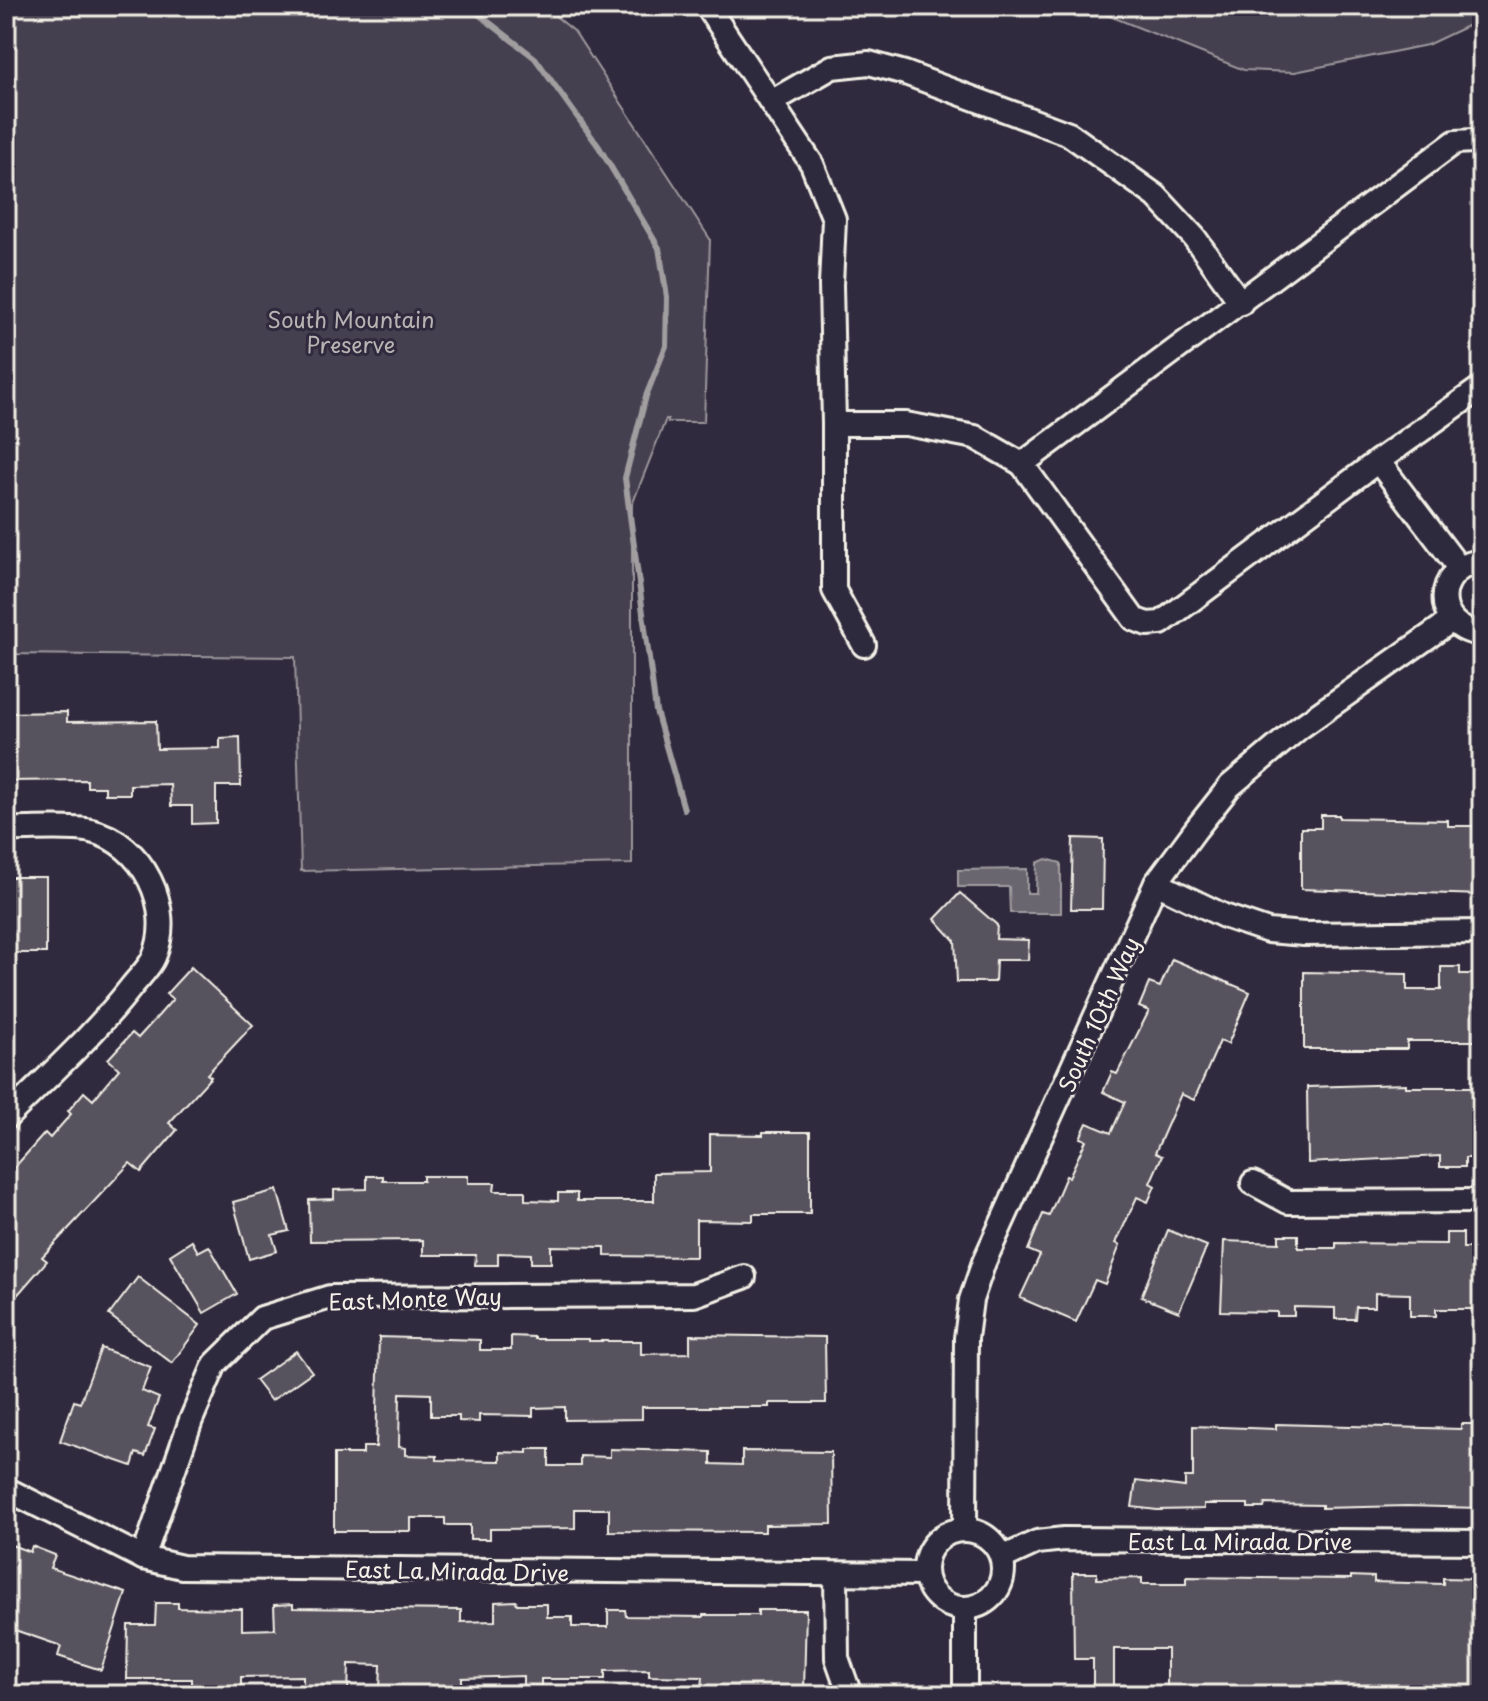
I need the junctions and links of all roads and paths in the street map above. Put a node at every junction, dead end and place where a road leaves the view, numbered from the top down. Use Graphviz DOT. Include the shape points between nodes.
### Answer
graph roads {
  1 [pos="707,6"];
  2 [pos="771,102"];
  3 [pos="1482,145"];
  4 [pos="1241,303"];
  5 [pos="1482,387"];
  6 [pos="834,424"];
  7 [pos="1378,461"];
  8 [pos="1022,464"];
  9 [pos="1482,561"];
  10 [pos="1459,568"];
  11 [pos="1452,620"];
  12 [pos="1482,634"];
  13 [pos="864,645"];
  14 [pos="6,829"];
  15 [pos="1156,883"];
  16 [pos="1482,932"];
  17 [pos="6,1118"];
  18 [pos="1253,1183"];
  19 [pos="1482,1201"];
  20 [pos="744,1277"];
  21 [pos="6,1489"];
  22 [pos="965,1529"];
  23 [pos="1482,1542"];
  24 [pos="143,1558"];
  25 [pos="1002,1558"];
  26 [pos="836,1574"];
  27 [pos="925,1574"];
  28 [pos="965,1608"];
  29 [pos="850,1695"];
  30 [pos="965,1695"];
  1 -- 2 [label="street"];
  2 -- 4 [label="street" via="832,67 869,63 1069,134 1156,196 1194,237"];
  2 -- 6 [label="street" via="812,164 834,219"];
  3 -- 4 [label="street" via="1455,142"];
  4 -- 8 [label="street"];
  5 -- 7 [label="street"];
  6 -- 8 [label="street" via="906,424 975,437"];
  6 -- 13 [label="street" via="834,590"];
  7 -- 8 [label="street" via="1161,623 1147,624 1134,619"];
  7 -- 10 [label="street"];
  9 -- 10 [label="street"];
  10 -- 11 [label="street" via="1450,576 1444,598"];
  11 -- 12 [label="street" via="1470,633"];
  11 -- 15 [label="street, South 10th Way" via="1299,728 1230,786"];
  14 -- 17 [label="street" via="90,831 117,841 140,862 154,887 161,922 154,957 115,1008"];
  15 -- 16 [label="street" via="1268,931"];
  15 -- 22 [label="street, South 10th Way" via="971,1300 966,1338"];
  18 -- 19 [label="street" via="1288,1202"];
  20 -- 24 [label="street, East Monte Way" via="694,1295 330,1297 262,1318 215,1364"];
  21 -- 24 [label="street, East La Mirada Drive"];
  22 -- 25 [label="street" via="992,1540"];
  22 -- 27 [label="street" via="934,1542"];
  23 -- 25 [label="street, East La Mirada Drive" via="1064,1539 1037,1542"];
  24 -- 26 [label="street, East La Mirada Drive" via="182,1567"];
  25 -- 28 [label="street" via="996,1592"];
  26 -- 27 [label="street, East La Mirada Drive"];
  26 -- 29 [label="street" via="837,1658"];
  27 -- 28 [label="street" via="934,1595"];
  28 -- 30 [label="street"];
}
